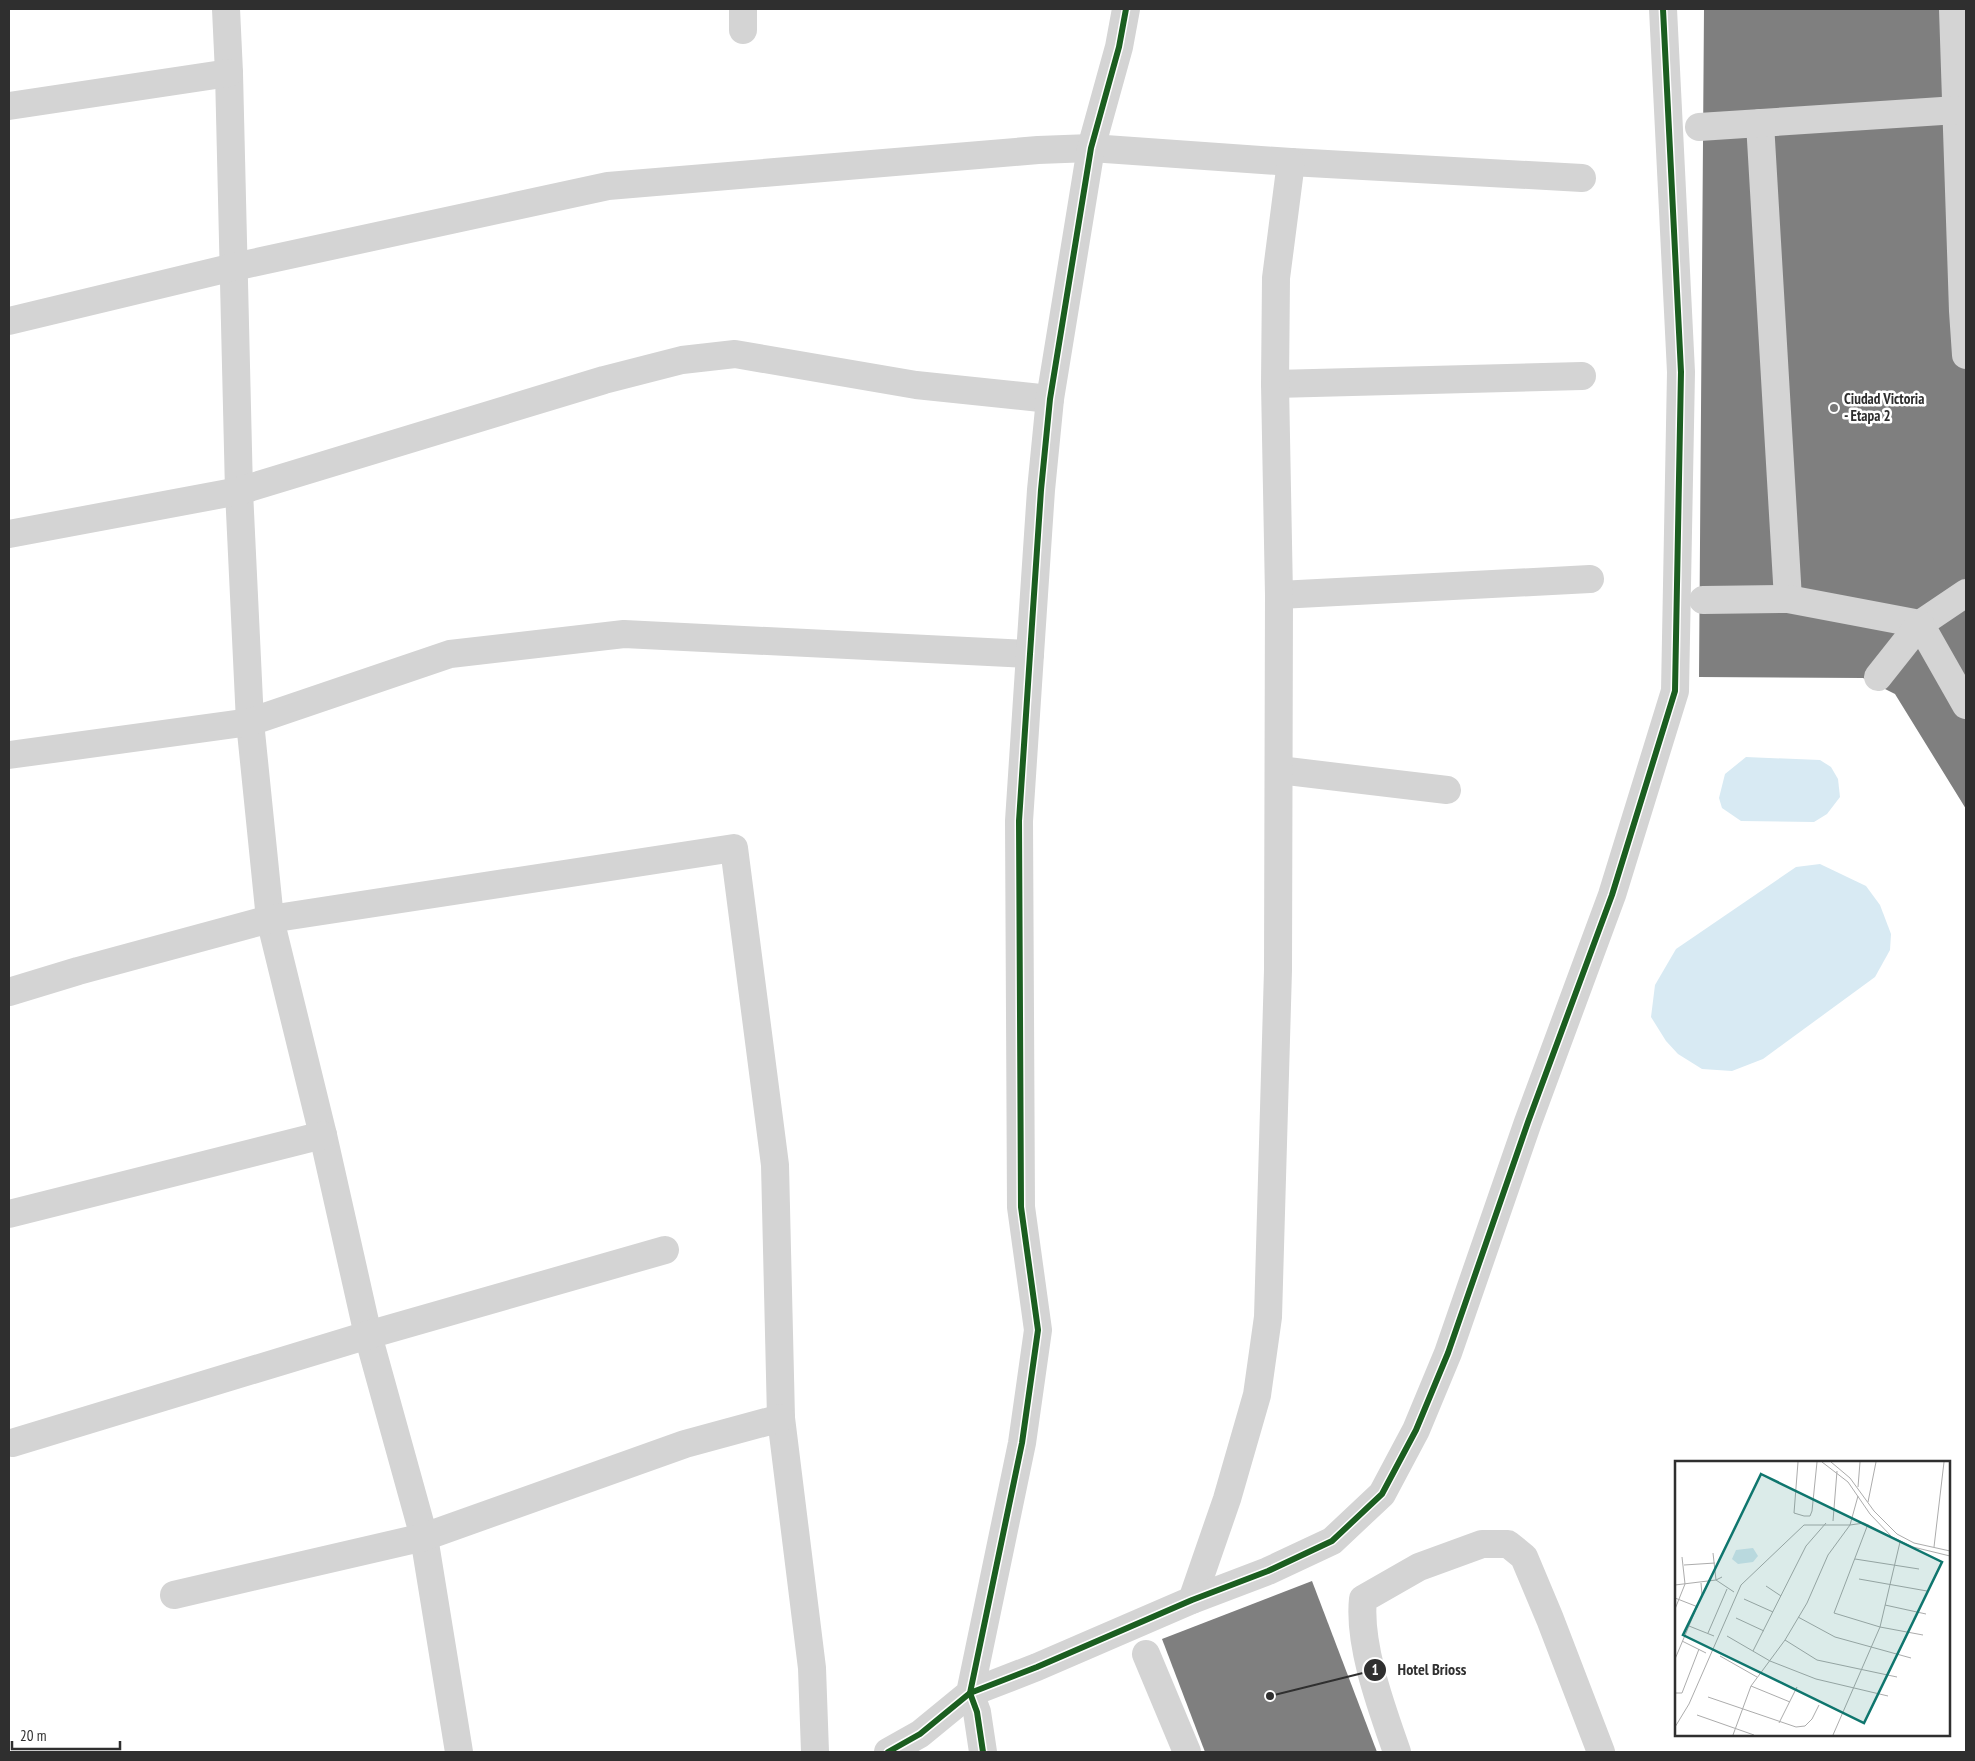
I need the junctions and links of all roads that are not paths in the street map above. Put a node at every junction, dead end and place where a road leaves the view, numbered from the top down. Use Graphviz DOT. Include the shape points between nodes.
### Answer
graph roads {
  1 [pos="226,9"];
  2 [pos="1126,9"];
  3 [pos="1663,9"];
  4 [pos="1954,9"];
  5 [pos="229,73"];
  6 [pos="9,106"];
  7 [pos="1957,110"];
  8 [pos="1760,123"];
  9 [pos="1699,127"];
  10 [pos="1090,148"];
  11 [pos="1291,162"];
  12 [pos="1582,178"];
  13 [pos="234,267"];
  14 [pos="1965,311"];
  15 [pos="9,321"];
  16 [pos="1966,355"];
  17 [pos="1582,376"];
  18 [pos="1275,384"];
  19 [pos="1050,399"];
  20 [pos="239,491"];
  21 [pos="9,534"];
  22 [pos="1590,579"];
  23 [pos="1966,593"];
  24 [pos="1279,595"];
  25 [pos="1788,599"];
  26 [pos="1703,600"];
  27 [pos="1920,624"];
  28 [pos="1030,654"];
  29 [pos="1878,677"];
  30 [pos="1966,705"];
  31 [pos="250,722"];
  32 [pos="9,755"];
  33 [pos="1278,770"];
  34 [pos="1446,790"];
  35 [pos="270,919"];
  36 [pos="9,992"];
  37 [pos="323,1135"];
  38 [pos="9,1214"];
  39 [pos="664,1250"];
  40 [pos="368,1335"];
  41 [pos="780,1418"];
  42 [pos="12,1443"];
  43 [pos="424,1537"];
  44 [pos="174,1595"];
  45 [pos="1192,1600"];
  46 [pos="1146,1654"];
  47 [pos="970,1692"];
  48 [pos="460,1752"];
  49 [pos="815,1752"];
  50 [pos="888,1752"];
  51 [pos="983,1752"];
  52 [pos="1186,1752"];
  53 [pos="1397,1752"];
  54 [pos="1600,1752"];
  1 -- 5 [label="street"];
  2 -- 10 [label="street" via="1119,47"];
  3 -- 45 [label="street" via="1681,372 1675,691 1612,896 1528,1122 1448,1353 1416,1430 1382,1494 1332,1542 1268,1572"];
  4 -- 7 [label="street"];
  5 -- 6 [label="street"];
  5 -- 13 [label="street"];
  7 -- 8 [label="street"];
  7 -- 14 [label="street"];
  8 -- 9 [label="street"];
  8 -- 25 [label="street"];
  10 -- 11 [label="street"];
  10 -- 13 [label="street" via="608,186"];
  10 -- 19 [label="street"];
  11 -- 12 [label="street"];
  11 -- 18 [label="street" via="1276,278"];
  13 -- 15 [label="street"];
  13 -- 20 [label="street"];
  14 -- 16 [label="street"];
  17 -- 18 [label="street"];
  18 -- 24 [label="street"];
  19 -- 20 [label="street" via="916,385 735,354 682,360 594,383"];
  19 -- 28 [label="street"];
  20 -- 21 [label="street"];
  20 -- 31 [label="street"];
  22 -- 24 [label="street"];
  23 -- 27 [label="street"];
  24 -- 33 [label="street"];
  25 -- 26 [label="street"];
  25 -- 27 [label="street"];
  27 -- 29 [label="street"];
  27 -- 30 [label="street"];
  28 -- 31 [label="street" via="624,634 450,654"];
  28 -- 47 [label="street" via="1019,821 1021,1207 1038,1330 1022,1443"];
  31 -- 32 [label="street"];
  31 -- 35 [label="street"];
  33 -- 34 [label="street"];
  33 -- 45 [label="street" via="1278,970 1268,1317 1257,1395 1227,1499"];
  35 -- 36 [label="street"];
  35 -- 37 [label="street"];
  35 -- 41 [label="street" via="734,848 774,1165"];
  37 -- 38 [label="street"];
  37 -- 40 [label="street"];
  39 -- 40 [label="street"];
  40 -- 42 [label="street"];
  40 -- 43 [label="street"];
  41 -- 43 [label="street" via="686,1444"];
  41 -- 49 [label="street" via="812,1668"];
  43 -- 44 [label="street"];
  43 -- 48 [label="street"];
  45 -- 47 [label="street" via="1037,1667"];
  46 -- 52 [label="street"];
  47 -- 50 [label="street" via="920,1734"];
  47 -- 51 [label="street" via="977,1712"];
  53 -- 54 [label="street" via="1366,1649 1361,1618 1363,1600 1419,1567 1482,1544 1508,1544 1524,1557"];
}
